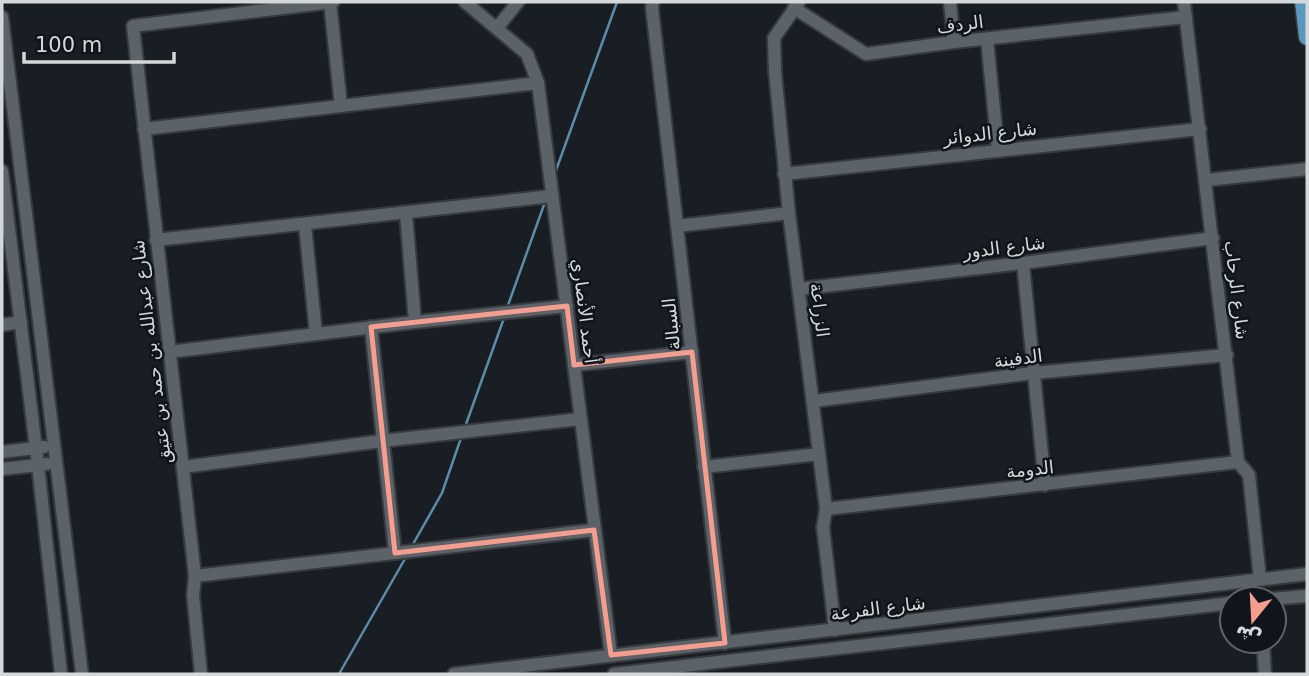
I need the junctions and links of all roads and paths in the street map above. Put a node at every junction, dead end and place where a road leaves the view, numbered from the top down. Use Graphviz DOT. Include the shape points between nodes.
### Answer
graph roads {
  1 [pos="331,2"];
  2 [pos="465,2"];
  3 [pos="518,2"];
  4 [pos="950,2"];
  5 [pos="1184,2"];
  6 [pos="1303,2"];
  7 [pos="649,4"];
  8 [pos="796,5"];
  9 [pos="1186,16"];
  10 [pos="2,17"];
  11 [pos="497,28"];
  12 [pos="1307,37"];
  13 [pos="987,38"];
  14 [pos="954,42"];
  15 [pos="538,83"];
  16 [pos="341,106"];
  17 [pos="144,129"];
  18 [pos="1200,129"];
  19 [pos="998,150"];
  20 [pos="1307,169"];
  21 [pos="2,171"];
  22 [pos="785,174"];
  23 [pos="1207,180"];
  24 [pos="552,196"];
  25 [pos="789,213"];
  26 [pos="406,214"];
  27 [pos="305,225"];
  28 [pos="678,226"];
  29 [pos="1213,238"];
  30 [pos="156,240"];
  31 [pos="1023,263"];
  32 [pos="799,289"];
  33 [pos="567,306"];
  34 [pos="21,322"];
  35 [pos="415,322"];
  36 [pos="2,324"];
  37 [pos="371,327"];
  38 [pos="316,334"];
  39 [pos="169,352"];
  40 [pos="692,352"];
  41 [pos="1227,355"];
  42 [pos="574,365"];
  43 [pos="1033,373"];
  44 [pos="814,401"];
  45 [pos="580,419"];
  46 [pos="382,441"];
  47 [pos="55,446"];
  48 [pos="36,448"];
  49 [pos="5,452"];
  50 [pos="819,454"];
  51 [pos="1238,462"];
  52 [pos="57,463"];
  53 [pos="38,465"];
  54 [pos="183,467"];
  55 [pos="704,467"];
  56 [pos="3,469"];
  57 [pos="1045,485"];
  58 [pos="826,509"];
  59 [pos="594,530"];
  60 [pos="395,553"];
  61 [pos="1307,574"];
  62 [pos="195,576"];
  63 [pos="1260,579"];
  64 [pos="1307,596"];
  65 [pos="1288,598"];
  66 [pos="1218,605"];
  67 [pos="835,631"];
  68 [pos="725,643"];
  69 [pos="611,655"];
  70 [pos="1264,655"];
  71 [pos="61,674"];
  72 [pos="82,674"];
  73 [pos="201,674"];
  74 [pos="454,674"];
  75 [pos="614,674"];
  76 [pos="1265,674"];
  1 -- 16 [label="street"];
  1 -- 17 [label="street, شارع عبدالله بن حمد بن عتيق" via="134,26"];
  2 -- 11 [label="street, أحمد الأنصاري"];
  3 -- 11 [label="street"];
  4 -- 14 [label="street"];
  5 -- 9 [label="street, شارع الرحاب"];
  6 -- 12 [label="main road"];
  7 -- 28 [label="street, السبالة"];
  8 -- 14 [label="street, الردف" via="866,54"];
  8 -- 22 [label="street, الزراعة" via="774,38"];
  9 -- 13 [label="street, الردف"];
  9 -- 18 [label="street, شارع الرحاب"];
  10 -- 47 [label="street"];
  11 -- 15 [label="street, أحمد الأنصاري" via="527,54"];
  13 -- 14 [label="street, الردف"];
  13 -- 19 [label="street"];
  15 -- 16 [label="street"];
  15 -- 24 [label="street, أحمد الأنصاري"];
  16 -- 17 [label="street"];
  17 -- 30 [label="street, شارع عبدالله بن حمد بن عتيق"];
  18 -- 19 [label="street, شارع الدوائر"];
  18 -- 23 [label="street, شارع الرحاب"];
  19 -- 22 [label="street, شارع الدوائر"];
  20 -- 23 [label="street"];
  21 -- 34 [label="street"];
  22 -- 25 [label="street, الزراعة"];
  23 -- 29 [label="street, شارع الرحاب"];
  24 -- 26 [label="street"];
  24 -- 33 [label="street, أحمد الأنصاري"];
  25 -- 28 [label="street"];
  25 -- 32 [label="street, الزراعة"];
  26 -- 27 [label="street"];
  26 -- 35 [label="street"];
  27 -- 30 [label="street"];
  27 -- 38 [label="street"];
  28 -- 40 [label="street, السبالة"];
  29 -- 31 [label="street, شارع الدور"];
  29 -- 41 [label="street, شارع الرحاب"];
  30 -- 39 [label="street, شارع عبدالله بن حمد بن عتيق"];
  31 -- 32 [label="street, شارع الدور"];
  31 -- 43 [label="street"];
  32 -- 44 [label="street, الزراعة"];
  33 -- 35 [label="street"];
  33 -- 42 [label="street, أحمد الأنصاري"];
  34 -- 36 [label="street"];
  34 -- 48 [label="street"];
  35 -- 37 [label="street"];
  37 -- 38 [label="street"];
  37 -- 46 [label="street"];
  38 -- 39 [label="street"];
  39 -- 54 [label="street, شارع عبدالله بن حمد بن عتيق"];
  40 -- 42 [label="street"];
  40 -- 55 [label="street, السبالة"];
  41 -- 43 [label="street, الدفينة"];
  41 -- 51 [label="street, شارع الرحاب"];
  42 -- 45 [label="street, أحمد الأنصاري"];
  43 -- 44 [label="street, الدفينة"];
  43 -- 57 [label="street"];
  44 -- 50 [label="street, الزراعة"];
  45 -- 46 [label="street"];
  45 -- 59 [label="street, أحمد الأنصاري"];
  46 -- 54 [label="street"];
  46 -- 60 [label="street"];
  47 -- 48 [label="street"];
  47 -- 52 [label="street"];
  48 -- 49 [label="street"];
  48 -- 53 [label="street"];
  49 -- 56 [label="street" via="14,460"];
  50 -- 55 [label="street"];
  50 -- 58 [label="street, الزراعة"];
  51 -- 57 [label="street, الدومة"];
  51 -- 63 [label="street, شارع الرحاب" via="1248,475"];
  52 -- 53 [label="street"];
  52 -- 72 [label="street"];
  53 -- 56 [label="street"];
  53 -- 71 [label="street"];
  54 -- 62 [label="street, شارع عبدالله بن حمد بن عتيق"];
  55 -- 68 [label="street, السبالة"];
  57 -- 58 [label="street, الدومة"];
  58 -- 67 [label="street, الزراعة" via="823,527"];
  59 -- 60 [label="street"];
  59 -- 69 [label="street, أحمد الأنصاري"];
  60 -- 62 [label="street"];
  61 -- 63 [label="street, شارع الفرعة"];
  62 -- 73 [label="street, شارع عبدالله بن حمد بن عتيق"];
  63 -- 67 [label="street, شارع الفرعة"];
  64 -- 65 [label="street"];
  66 -- 75 [label="street, شارع الفرعة"];
  67 -- 68 [label="street, شارع الفرعة"];
  68 -- 69 [label="street, شارع الفرعة"];
  69 -- 74 [label="street, شارع الفرعة"];
  70 -- 76 [label="street"];
}
